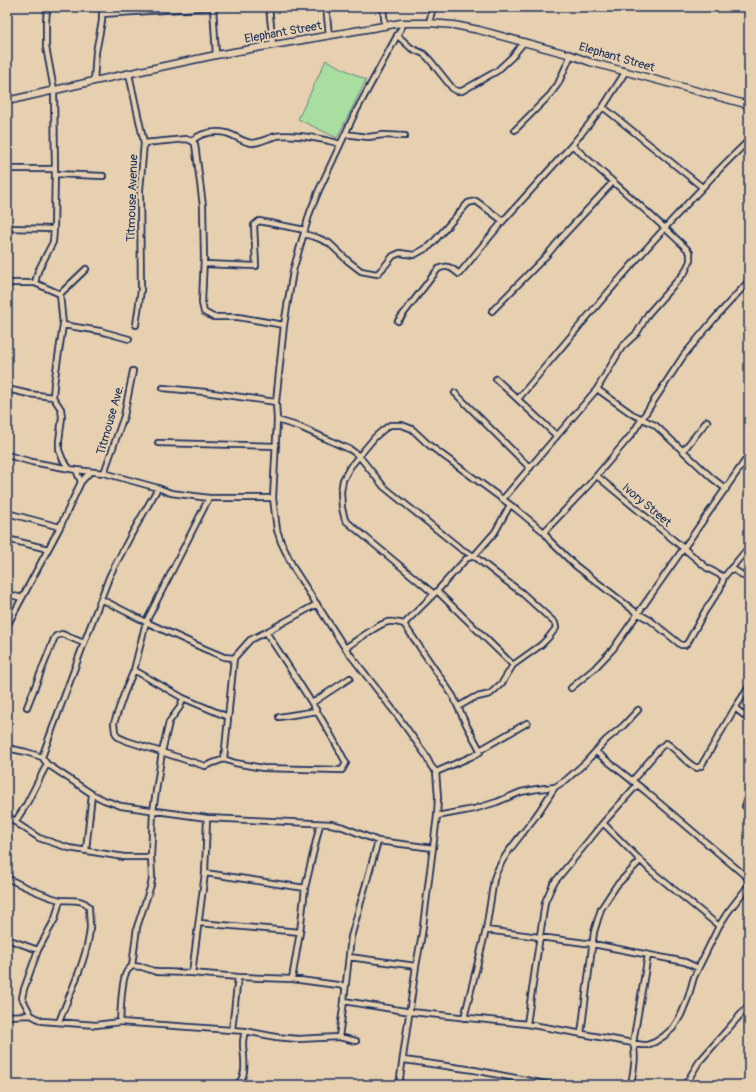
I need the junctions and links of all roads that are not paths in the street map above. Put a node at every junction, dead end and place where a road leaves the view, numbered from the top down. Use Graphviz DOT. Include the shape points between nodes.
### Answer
graph roads {
  1 [pos="47,7"];
  2 [pos="102,7"];
  3 [pos="212,7"];
  4 [pos="269,7"];
  5 [pos="326,7"];
  6 [pos="383,7"];
  7 [pos="433,7"];
  8 [pos="102,14"];
  9 [pos="404,23"];
  10 [pos="429,23"];
  11 [pos="385,26"];
  12 [pos="329,35"];
  13 [pos="397,36"];
  14 [pos="524,42"];
  15 [pos="273,45"];
  16 [pos="571,54"];
  17 [pos="216,55"];
  18 [pos="626,71"];
  19 [pos="129,74"];
  20 [pos="94,81"];
  21 [pos="54,90"];
  22 [pos="7,101"];
  23 [pos="749,106"];
  24 [pos="603,107"];
  25 [pos="515,130"];
  26 [pos="345,134"];
  27 [pos="405,136"];
  28 [pos="749,140"];
  29 [pos="192,141"];
  30 [pos="144,143"];
  31 [pos="340,144"];
  32 [pos="572,145"];
  33 [pos="7,168"];
  34 [pos="55,172"];
  35 [pos="103,176"];
  36 [pos="613,182"];
  37 [pos="702,187"];
  38 [pos="503,221"];
  39 [pos="7,228"];
  40 [pos="666,228"];
  41 [pos="54,229"];
  42 [pos="305,232"];
  43 [pos="204,264"];
  44 [pos="86,269"];
  45 [pos="749,281"];
  46 [pos="35,282"];
  47 [pos="7,283"];
  48 [pos="60,294"];
  49 [pos="492,311"];
  50 [pos="398,321"];
  51 [pos="63,325"];
  52 [pos="136,325"];
  53 [pos="284,325"];
  54 [pos="129,339"];
  55 [pos="133,371"];
  56 [pos="496,379"];
  57 [pos="163,388"];
  58 [pos="7,389"];
  59 [pos="597,389"];
  60 [pos="455,393"];
  61 [pos="53,397"];
  62 [pos="518,399"];
  63 [pos="276,402"];
  64 [pos="642,419"];
  65 [pos="277,420"];
  66 [pos="707,421"];
  67 [pos="557,436"];
  68 [pos="158,442"];
  69 [pos="276,446"];
  70 [pos="683,451"];
  71 [pos="7,455"];
  72 [pos="749,455"];
  73 [pos="359,456"];
  74 [pos="69,468"];
  75 [pos="530,468"];
  76 [pos="76,470"];
  77 [pos="90,472"];
  78 [pos="104,473"];
  79 [pos="597,476"];
  80 [pos="81,482"];
  81 [pos="158,488"];
  82 [pos="726,489"];
  83 [pos="209,498"];
  84 [pos="273,498"];
  85 [pos="503,499"];
  86 [pos="510,505"];
  87 [pos="7,513"];
  88 [pos="60,527"];
  89 [pos="544,532"];
  90 [pos="7,539"];
  91 [pos="749,547"];
  92 [pos="48,549"];
  93 [pos="684,549"];
  94 [pos="474,556"];
  95 [pos="732,568"];
  96 [pos="724,577"];
  97 [pos="749,579"];
  98 [pos="435,592"];
  99 [pos="7,594"];
  100 [pos="22,598"];
  101 [pos="101,598"];
  102 [pos="317,604"];
  103 [pos="638,613"];
  104 [pos="146,622"];
  105 [pos="404,624"];
  106 [pos="7,626"];
  107 [pos="266,632"];
  108 [pos="84,644"];
  109 [pos="345,648"];
  110 [pos="234,658"];
  111 [pos="513,665"];
  112 [pos="134,670"];
  113 [pos="350,678"];
  114 [pos="749,687"];
  115 [pos="570,688"];
  116 [pos="183,698"];
  117 [pos="312,704"];
  118 [pos="27,707"];
  119 [pos="458,707"];
  120 [pos="735,708"];
  121 [pos="638,710"];
  122 [pos="317,711"];
  123 [pos="228,717"];
  124 [pos="279,717"];
  125 [pos="749,719"];
  126 [pos="527,723"];
  127 [pos="7,748"];
  128 [pos="480,750"];
  129 [pos="162,752"];
  130 [pos="596,752"];
  131 [pos="42,757"];
  132 [pos="224,760"];
  133 [pos="47,764"];
  134 [pos="436,772"];
  135 [pos="632,781"];
  136 [pos="637,784"];
  137 [pos="555,787"];
  138 [pos="92,794"];
  139 [pos="749,799"];
  140 [pos="749,809"];
  141 [pos="153,811"];
  142 [pos="7,815"];
  143 [pos="437,816"];
  144 [pos="207,818"];
  145 [pos="15,822"];
  146 [pos="604,823"];
  147 [pos="320,824"];
  148 [pos="378,841"];
  149 [pos="433,848"];
  150 [pos="86,850"];
  151 [pos="151,857"];
  152 [pos="640,861"];
  153 [pos="205,873"];
  154 [pos="7,878"];
  155 [pos="749,879"];
  156 [pos="749,885"];
  157 [pos="305,888"];
  158 [pos="60,900"];
  159 [pos="199,923"];
  160 [pos="719,926"];
  161 [pos="486,930"];
  162 [pos="300,932"];
  163 [pos="540,937"];
  164 [pos="7,940"];
  165 [pos="593,944"];
  166 [pos="38,950"];
  167 [pos="648,954"];
  168 [pos="349,957"];
  169 [pos="132,966"];
  170 [pos="416,966"];
  171 [pos="698,968"];
  172 [pos="192,972"];
  173 [pos="238,977"];
  174 [pos="292,979"];
  175 [pos="345,986"];
  176 [pos="344,1001"];
  177 [pos="749,1005"];
  178 [pos="410,1012"];
  179 [pos="31,1015"];
  180 [pos="7,1016"];
  181 [pos="464,1018"];
  182 [pos="59,1022"];
  183 [pos="120,1022"];
  184 [pos="527,1024"];
  185 [pos="232,1030"];
  186 [pos="245,1031"];
  187 [pos="581,1034"];
  188 [pos="339,1037"];
  189 [pos="356,1041"];
  190 [pos="633,1043"];
  191 [pos="404,1060"];
  192 [pos="236,1085"];
  193 [pos="400,1085"];
  194 [pos="551,1085"];
  195 [pos="631,1085"];
  196 [pos="684,1085"];
  1 -- 21 [label="street" via="46,47"];
  2 -- 8 [label="street"];
  3 -- 8 [label="street"];
  3 -- 17 [label="street"];
  4 -- 15 [label="street"];
  5 -- 12 [label="street"];
  6 -- 11 [label="street"];
  7 -- 10 [label="street"];
  8 -- 20 [label="street"];
  9 -- 10 [label="main road, Elephant Street"];
  9 -- 11 [label="main road, Elephant Street"];
  9 -- 13 [label="street"];
  10 -- 14 [label="main road, Elephant Street" via="479,30"];
  11 -- 12 [label="main road, Elephant Street"];
  12 -- 15 [label="main road, Elephant Street"];
  13 -- 14 [label="street" via="411,48 430,58 457,91 462,91 497,71"];
  13 -- 26 [label="street"];
  14 -- 16 [label="main road, Elephant Street"];
  15 -- 17 [label="main road, Elephant Street"];
  16 -- 18 [label="main road, Elephant Street" via="590,62"];
  16 -- 25 [label="street" via="558,84 550,95"];
  17 -- 19 [label="main road, Elephant Street"];
  18 -- 23 [label="main road, Elephant Street"];
  18 -- 24 [label="street"];
  19 -- 20 [label="main road, Elephant Street"];
  19 -- 30 [label="street, Titmouse Avenue"];
  20 -- 21 [label="main road, Elephant Street"];
  21 -- 22 [label="main road, Elephant Street"];
  21 -- 34 [label="street"];
  24 -- 32 [label="street"];
  24 -- 37 [label="street"];
  26 -- 27 [label="street" via="368,137"];
  26 -- 31 [label="street"];
  28 -- 37 [label="street"];
  29 -- 30 [label="street" via="186,139"];
  29 -- 31 [label="street" via="201,134 226,132 252,143 286,135 330,140"];
  29 -- 43 [label="street" via="195,144 203,206"];
  30 -- 52 [label="street, Titmouse Avenue" via="140,190 141,290"];
  31 -- 42 [label="street" via="310,212"];
  32 -- 36 [label="street"];
  32 -- 38 [label="street"];
  33 -- 34 [label="street"];
  34 -- 35 [label="street"];
  34 -- 41 [label="street"];
  36 -- 40 [label="street"];
  36 -- 49 [label="street" via="539,264"];
  37 -- 40 [label="street"];
  38 -- 42 [label="street" via="476,201 468,203 430,246 414,255 400,253 393,256 377,274 361,271 329,243"];
  38 -- 50 [label="street" via="459,274 451,267 443,266 438,269"];
  39 -- 41 [label="street"];
  40 -- 59 [label="street" via="690,253 688,267 648,314 637,333 622,347"];
  40 -- 62 [label="street"];
  41 -- 46 [label="street" via="53,242"];
  42 -- 43 [label="street" via="259,221 254,225 256,266"];
  42 -- 53 [label="street" via="293,271"];
  43 -- 53 [label="street" via="204,312 214,317 238,317"];
  44 -- 48 [label="street"];
  45 -- 64 [label="street" via="684,355"];
  46 -- 47 [label="street"];
  46 -- 48 [label="street"];
  48 -- 51 [label="street"];
  51 -- 54 [label="street"];
  51 -- 61 [label="street"];
  53 -- 63 [label="street"];
  55 -- 78 [label="street, Titmouse Ave." via="124,416"];
  56 -- 62 [label="street"];
  57 -- 63 [label="street"];
  58 -- 61 [label="street"];
  59 -- 64 [label="street"];
  59 -- 67 [label="street"];
  60 -- 75 [label="street"];
  61 -- 74 [label="street" via="61,409 62,416 59,450"];
  62 -- 67 [label="street"];
  63 -- 65 [label="street"];
  64 -- 70 [label="street" via="655,425"];
  64 -- 79 [label="street"];
  65 -- 69 [label="street"];
  65 -- 73 [label="street" via="300,427"];
  66 -- 70 [label="street"];
  67 -- 75 [label="street"];
  68 -- 69 [label="street"];
  69 -- 84 [label="street"];
  70 -- 82 [label="street"];
  71 -- 74 [label="street"];
  72 -- 82 [label="street"];
  73 -- 85 [label="street" via="383,430 390,426 402,426 412,429 429,445"];
  73 -- 94 [label="street" via="384,487 461,549"];
  73 -- 98 [label="street" via="343,480 341,492 345,520"];
  74 -- 76 [label="street"];
  75 -- 85 [label="street"];
  76 -- 77 [label="street"];
  76 -- 80 [label="street"];
  77 -- 78 [label="street"];
  77 -- 80 [label="street"];
  78 -- 81 [label="street"];
  79 -- 89 [label="street"];
  79 -- 93 [label="street, Ivory Street"];
  80 -- 88 [label="street"];
  81 -- 83 [label="street" via="171,493"];
  81 -- 101 [label="street" via="110,575"];
  82 -- 93 [label="street"];
  83 -- 84 [label="street"];
  83 -- 104 [label="street"];
  84 -- 102 [label="street" via="281,542"];
  85 -- 86 [label="street"];
  86 -- 89 [label="street"];
  86 -- 94 [label="street" via="495,532"];
  87 -- 88 [label="street"];
  88 -- 92 [label="street"];
  89 -- 103 [label="street" via="576,566"];
  90 -- 92 [label="street"];
  91 -- 95 [label="street"];
  92 -- 100 [label="street"];
  93 -- 96 [label="street, Ivory Street" via="706,568"];
  93 -- 103 [label="street"];
  94 -- 98 [label="street" via="466,559"];
  94 -- 111 [label="street" via="556,623 554,631 541,645"];
  95 -- 96 [label="street"];
  95 -- 97 [label="street"];
  96 -- 103 [label="street" via="718,592 685,645 680,645"];
  98 -- 105 [label="street"];
  98 -- 111 [label="street"];
  99 -- 100 [label="street"];
  100 -- 106 [label="street"];
  101 -- 104 [label="street"];
  101 -- 108 [label="street"];
  102 -- 107 [label="street"];
  102 -- 109 [label="street"];
  103 -- 115 [label="street" via="613,649"];
  104 -- 110 [label="street" via="224,657"];
  104 -- 112 [label="street"];
  105 -- 109 [label="street" via="383,624"];
  105 -- 119 [label="street"];
  107 -- 110 [label="street" via="250,640"];
  107 -- 117 [label="street"];
  108 -- 118 [label="street" via="62,634 56,636"];
  108 -- 131 [label="street"];
  109 -- 134 [label="street" via="397,715"];
  110 -- 123 [label="street"];
  111 -- 119 [label="street" via="502,683 490,694 473,698"];
  112 -- 116 [label="street"];
  112 -- 129 [label="street" via="114,723 115,732 118,737 127,741"];
  113 -- 117 [label="street"];
  114 -- 120 [label="street"];
  116 -- 123 [label="street"];
  116 -- 129 [label="street" via="169,722"];
  117 -- 122 [label="street"];
  119 -- 128 [label="street"];
  120 -- 125 [label="street"];
  120 -- 135 [label="street" via="701,766 693,766 666,743"];
  121 -- 130 [label="street"];
  122 -- 124 [label="street"];
  122 -- 132 [label="street" via="346,763 342,770 263,768"];
  123 -- 132 [label="street"];
  126 -- 128 [label="street"];
  127 -- 131 [label="street"];
  128 -- 134 [label="street" via="475,755"];
  129 -- 132 [label="street" via="205,766"];
  129 -- 141 [label="street"];
  130 -- 135 [label="street"];
  130 -- 137 [label="street"];
  131 -- 133 [label="street"];
  133 -- 138 [label="street"];
  133 -- 145 [label="street"];
  134 -- 143 [label="street"];
  135 -- 136 [label="street"];
  136 -- 146 [label="street"];
  136 -- 155 [label="street"];
  137 -- 143 [label="street" via="521,792 474,809"];
  137 -- 161 [label="street" via="496,872"];
  138 -- 141 [label="street" via="121,806"];
  138 -- 150 [label="street"];
  139 -- 140 [label="street" via="745,806"];
  141 -- 144 [label="street"];
  141 -- 151 [label="street"];
  142 -- 145 [label="street"];
  143 -- 149 [label="street"];
  144 -- 147 [label="street"];
  144 -- 153 [label="street"];
  145 -- 150 [label="street" via="39,838 69,848"];
  146 -- 152 [label="street"];
  146 -- 163 [label="street" via="553,884 545,902"];
  147 -- 148 [label="street" via="343,826"];
  147 -- 157 [label="street"];
  148 -- 149 [label="street"];
  148 -- 168 [label="street" via="352,928"];
  149 -- 170 [label="street"];
  150 -- 151 [label="street"];
  151 -- 169 [label="street" via="151,885 137,927"];
  152 -- 160 [label="street"];
  152 -- 165 [label="street" via="616,886 601,909"];
  153 -- 157 [label="street"];
  153 -- 159 [label="street"];
  154 -- 158 [label="street"];
  156 -- 160 [label="street"];
  157 -- 162 [label="street"];
  158 -- 166 [label="street" via="55,919"];
  158 -- 182 [label="street" via="87,904 90,928 84,958"];
  159 -- 162 [label="street"];
  159 -- 172 [label="street"];
  160 -- 171 [label="street"];
  161 -- 163 [label="street"];
  161 -- 181 [label="street"];
  162 -- 174 [label="street"];
  163 -- 165 [label="street"];
  163 -- 184 [label="street"];
  164 -- 166 [label="street"];
  165 -- 167 [label="street"];
  165 -- 187 [label="street"];
  166 -- 179 [label="street" via="22,998"];
  167 -- 171 [label="street" via="685,962"];
  167 -- 190 [label="street"];
  168 -- 170 [label="street"];
  168 -- 175 [label="street"];
  169 -- 172 [label="street" via="157,972"];
  169 -- 183 [label="street" via="125,974"];
  170 -- 178 [label="street"];
  171 -- 190 [label="street" via="681,1015 673,1028 647,1045"];
  172 -- 173 [label="street"];
  173 -- 174 [label="street"];
  173 -- 185 [label="street"];
  174 -- 175 [label="street"];
  175 -- 176 [label="street"];
  176 -- 178 [label="street"];
  176 -- 188 [label="street"];
  177 -- 196 [label="street" via="699,1062"];
  178 -- 181 [label="street"];
  178 -- 191 [label="street"];
  179 -- 180 [label="street"];
  179 -- 182 [label="street" via="42,1021"];
  181 -- 184 [label="street"];
  182 -- 183 [label="street" via="96,1025"];
  183 -- 185 [label="street"];
  184 -- 187 [label="street"];
  185 -- 186 [label="street"];
  186 -- 188 [label="street" via="298,1039"];
  186 -- 192 [label="street" via="244,1068 242,1080"];
  187 -- 190 [label="street"];
  188 -- 189 [label="street"];
  190 -- 195 [label="street"];
  191 -- 193 [label="street"];
  191 -- 194 [label="street"];
}
